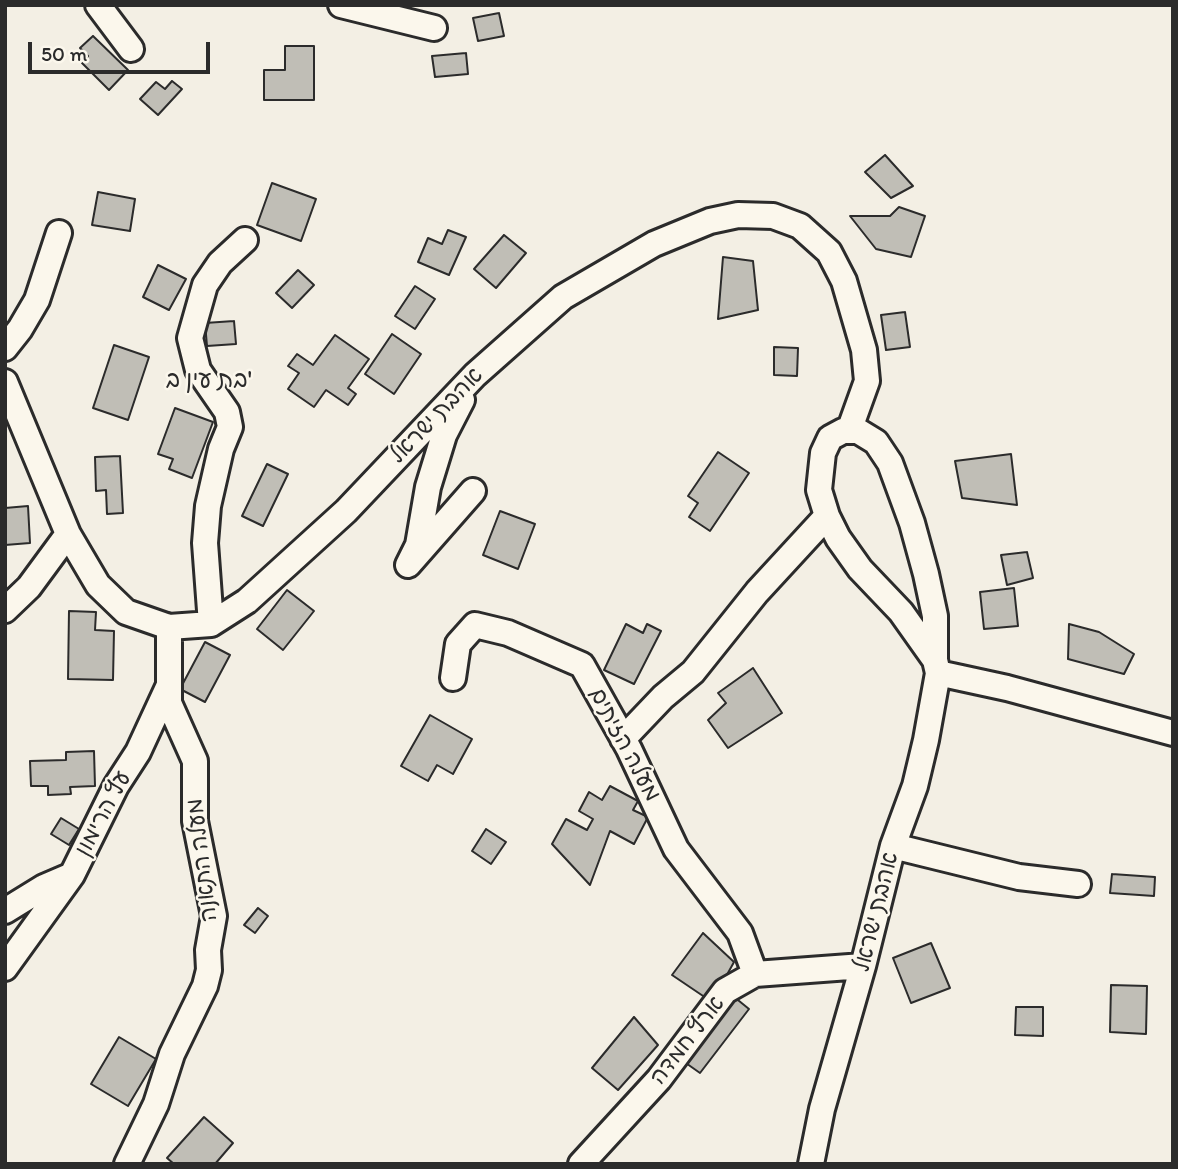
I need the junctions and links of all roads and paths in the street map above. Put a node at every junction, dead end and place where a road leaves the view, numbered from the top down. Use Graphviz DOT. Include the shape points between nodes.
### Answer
graph roads {
  1 [pos="98,5"];
  2 [pos="341,5"];
  3 [pos="434,28"];
  4 [pos="131,49"];
  5 [pos="59,233"];
  6 [pos="245,240"];
  7 [pos="5,348"];
  8 [pos="475,375"];
  9 [pos="5,382"];
  10 [pos="849,431"];
  11 [pos="472,491"];
  12 [pos="827,516"];
  13 [pos="68,534"];
  14 [pos="5,610"];
  15 [pos="211,624"];
  16 [pos="169,627"];
  17 [pos="936,667"];
  18 [pos="453,678"];
  19 [pos="170,685"];
  20 [pos="1173,733"];
  21 [pos="623,739"];
  22 [pos="893,846"];
  23 [pos="72,875"];
  24 [pos="1078,884"];
  25 [pos="5,911"];
  26 [pos="863,965"];
  27 [pos="5,968"];
  28 [pos="755,974"];
  29 [pos="127,1164"];
  30 [pos="581,1164"];
  31 [pos="811,1164"];
  1 -- 4 [label="street"];
  2 -- 3 [label="street"];
  5 -- 7 [label="street" via="37,300"];
  6 -- 15 [label="street" via="205,285 190,338 198,370 227,412 230,427 208,506 205,543"];
  8 -- 10 [label="street, אהבת ישראל" via="564,297 654,244 710,221 738,215 773,216 800,226 829,252 844,281 864,350 866,381"];
  8 -- 11 [label="street" via="444,435 428,487 418,545 408,565"];
  8 -- 15 [label="street, אהבת ישראל" via="346,510 247,601"];
  9 -- 13 [label="street, אהבת ישראל"];
  10 -- 12 [label="street" via="830,439 823,453 819,490"];
  10 -- 17 [label="street, אהבת ישראל" via="876,442 890,463 926,574 935,616"];
  12 -- 17 [label="street" via="860,569 901,612"];
  12 -- 21 [label="street" via="757,592 693,672"];
  13 -- 14 [label="street" via="29,587"];
  13 -- 16 [label="street, אהבת ישראל" via="98,585 126,612"];
  15 -- 16 [label="street, אהבת ישראל"];
  16 -- 19 [label="street, מעלה התאנה"];
  17 -- 20 [label="street"];
  17 -- 22 [label="street, אהבת ישראל" via="915,786"];
  18 -- 21 [label="street, מעלה הזיתים" via="458,644 475,625 508,633 582,665"];
  19 -- 23 [label="street, עץ הרימון"];
  19 -- 29 [label="street, מעלה התאנה" via="170,703 195,761 195,821 214,916 205,986"];
  21 -- 28 [label="street, מעלה הזיתים" via="676,849 740,933"];
  22 -- 24 [label="street" via="1019,877"];
  22 -- 26 [label="street, אהבת ישראל"];
  23 -- 25 [label="street, עץ הרימון"];
  23 -- 27 [label="street"];
  26 -- 28 [label="street, ארץ חמדה"];
  26 -- 31 [label="street, אהבת ישראל"];
  28 -- 30 [label="street, ארץ חמדה" via="725,991 659,1079"];
}
